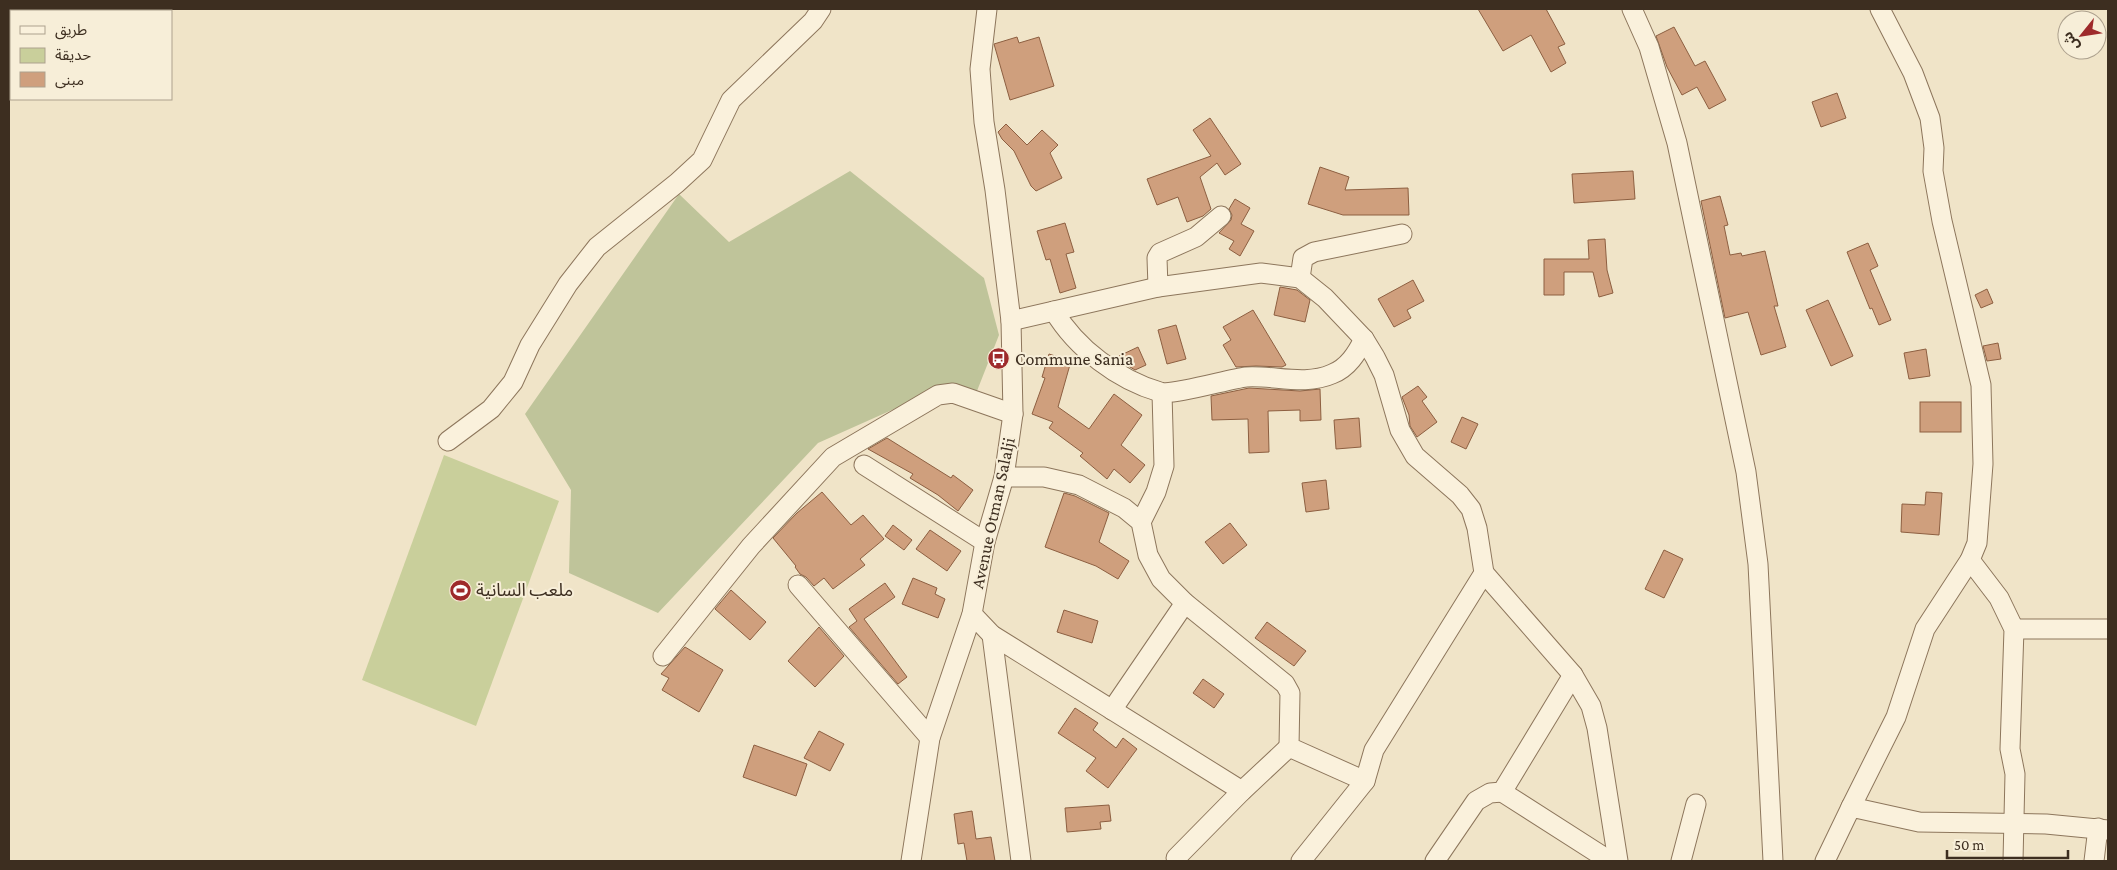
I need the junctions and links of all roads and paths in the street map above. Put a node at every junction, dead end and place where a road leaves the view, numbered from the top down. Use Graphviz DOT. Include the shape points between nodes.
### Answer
graph roads {
  1 [pos="821,9"];
  2 [pos="988,9"];
  3 [pos="1632,9"];
  4 [pos="1880,9"];
  5 [pos="1221,216"];
  6 [pos="1402,234"];
  7 [pos="1300,278"];
  8 [pos="1158,287"];
  9 [pos="1054,311"];
  10 [pos="1011,321"];
  11 [pos="1364,339"];
  12 [pos="1162,393"];
  13 [pos="1013,414"];
  14 [pos="448,441"];
  15 [pos="864,464"];
  16 [pos="1004,477"];
  17 [pos="1141,522"];
  18 [pos="985,542"];
  19 [pos="1970,560"];
  20 [pos="1484,573"];
  21 [pos="798,585"];
  22 [pos="1185,603"];
  23 [pos="972,614"];
  24 [pos="2014,629"];
  25 [pos="2108,629"];
  26 [pos="992,634"];
  27 [pos="663,656"];
  28 [pos="1573,675"];
  29 [pos="1112,710"];
  30 [pos="930,738"];
  31 [pos="1289,747"];
  32 [pos="1365,780"];
  33 [pos="1242,791"];
  34 [pos="1502,792"];
  35 [pos="1696,804"];
  36 [pos="1850,807"];
  37 [pos="2013,823"];
  38 [pos="2103,829"];
  39 [pos="1174,860"];
  40 [pos="911,861"];
  41 [pos="1021,861"];
  42 [pos="1301,861"];
  43 [pos="1435,861"];
  44 [pos="1610,861"];
  45 [pos="1618,861"];
  46 [pos="1682,861"];
  47 [pos="1773,861"];
  48 [pos="1825,861"];
  49 [pos="2013,861"];
  50 [pos="2094,861"];
  1 -- 14 [label="street" via="813,21 731,100 702,160 597,247 568,284 530,345 513,382 491,409"];
  2 -- 10 [label="street, Avenue Otman Salalji" via="980,69 984,122"];
  3 -- 47 [label="street" via="1648,47 1677,142 1746,472 1758,564"];
  4 -- 19 [label="street" via="1913,73 1930,118 1933,170 1942,221 1981,386 1983,464 1977,543"];
  5 -- 8 [label="street" via="1196,237 1160,253 1156,258"];
  6 -- 7 [label="street" via="1314,252 1303,258"];
  7 -- 8 [label="street" via="1261,273"];
  7 -- 11 [label="street" via="1325,298"];
  8 -- 9 [label="street"];
  9 -- 10 [label="street"];
  9 -- 12 [label="street" via="1069,333 1112,370"];
  10 -- 13 [label="street, Avenue Otman Salalji"];
  11 -- 12 [label="street" via="1356,356 1334,374 1318,379 1246,377"];
  11 -- 20 [label="street" via="1384,375 1400,430 1416,456 1471,509"];
  12 -- 17 [label="street" via="1164,466"];
  13 -- 16 [label="street, Avenue Otman Salalji"];
  13 -- 27 [label="street" via="953,393 938,395 833,457 751,546"];
  15 -- 18 [label="street"];
  16 -- 17 [label="street" via="1044,477 1079,485 1118,505"];
  16 -- 18 [label="street, Avenue Otman Salalji"];
  17 -- 22 [label="street" via="1148,555 1161,579"];
  18 -- 23 [label="street, Avenue Otman Salalji"];
  19 -- 24 [label="street" via="1999,598"];
  19 -- 36 [label="street" via="1926,630 1896,717"];
  20 -- 28 [label="street"];
  20 -- 32 [label="street" via="1374,750"];
  21 -- 30 [label="street"];
  22 -- 29 [label="street"];
  22 -- 31 [label="street" via="1285,684 1290,693"];
  23 -- 26 [label="street"];
  23 -- 30 [label="street, Avenue Otman Salalji"];
  24 -- 25 [label="street"];
  24 -- 37 [label="street" via="2010,749 2015,774"];
  26 -- 29 [label="street"];
  26 -- 41 [label="street"];
  28 -- 34 [label="street"];
  28 -- 45 [label="street" via="1591,706 1597,728"];
  29 -- 33 [label="street"];
  30 -- 40 [label="street, Avenue Otman Salalji"];
  31 -- 32 [label="street"];
  31 -- 33 [label="street"];
  32 -- 42 [label="street"];
  33 -- 39 [label="street"];
  34 -- 43 [label="street" via="1490,793 1476,801"];
  34 -- 44 [label="street"];
  35 -- 46 [label="street"];
  36 -- 37 [label="street" via="1918,822"];
  36 -- 48 [label="street"];
  37 -- 38 [label="street"];
  37 -- 49 [label="street"];
  38 -- 50 [label="street"];
}
